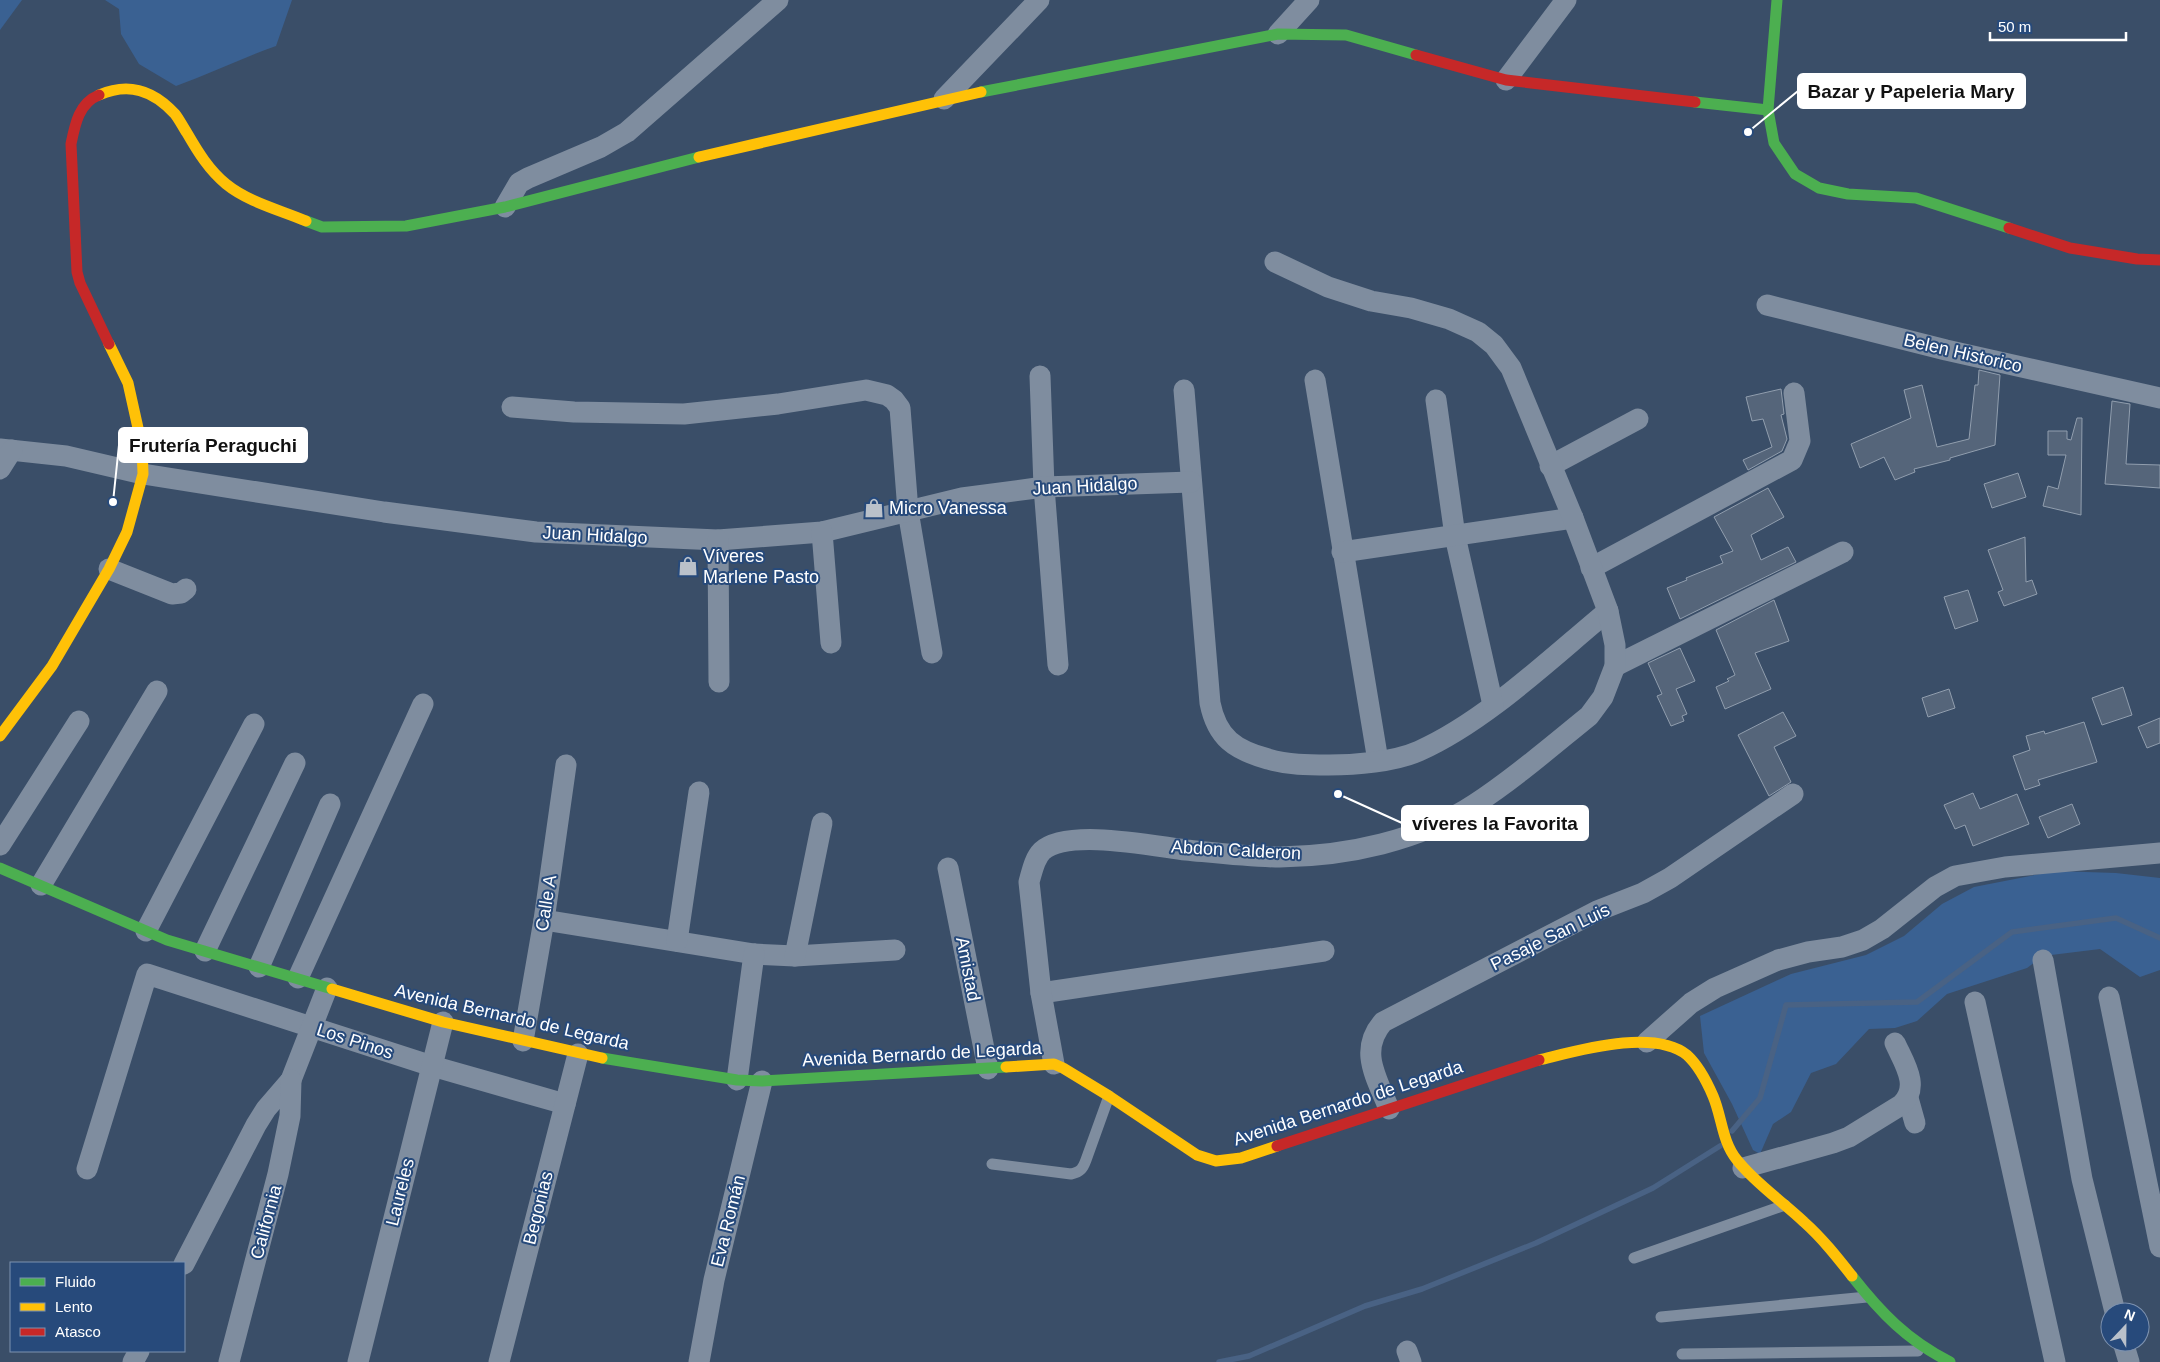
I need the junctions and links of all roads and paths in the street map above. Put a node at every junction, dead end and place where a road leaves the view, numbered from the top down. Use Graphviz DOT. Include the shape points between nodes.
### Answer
graph roads {
  1 [pos="778,0"];
  2 [pos="1040,0"];
  3 [pos="1310,0"];
  4 [pos="1566,0"];
  5 [pos="1777,0"];
  6 [pos="1278,34"];
  7 [pos="1506,80"];
  8 [pos="944,99"];
  9 [pos="1768,110"];
  10 [pos="505,207"];
  11 [pos="2160,260"];
  12 [pos="1275,262"];
  13 [pos="1767,305"];
  14 [pos="1040,376"];
  15 [pos="1315,380"];
  16 [pos="1184,390"];
  17 [pos="1794,393"];
  18 [pos="2160,398"];
  19 [pos="1436,400"];
  20 [pos="512,406"];
  21 [pos="1638,419"];
  22 [pos="6,450"];
  23 [pos="1550,466"];
  24 [pos="0,470"];
  25 [pos="143,474"];
  26 [pos="1191,482"];
  27 [pos="1044,487"];
  28 [pos="908,511"];
  29 [pos="1573,518"];
  30 [pos="822,532"];
  31 [pos="1455,536"];
  32 [pos="718,540"];
  33 [pos="1342,552"];
  34 [pos="1843,552"];
  35 [pos="1591,568"];
  36 [pos="110,569"];
  37 [pos="186,588"];
  38 [pos="1608,611"];
  39 [pos="831,642"];
  40 [pos="932,653"];
  41 [pos="1058,665"];
  42 [pos="1615,666"];
  43 [pos="719,682"];
  44 [pos="157,691"];
  45 [pos="422,704"];
  46 [pos="1494,705"];
  47 [pos="79,720"];
  48 [pos="254,724"];
  49 [pos="0,736"];
  50 [pos="1378,761"];
  51 [pos="295,763"];
  52 [pos="566,765"];
  53 [pos="698,792"];
  54 [pos="1793,794"];
  55 [pos="330,804"];
  56 [pos="822,823"];
  57 [pos="0,845"];
  58 [pos="2160,853"];
  59 [pos="0,868"];
  60 [pos="948,868"];
  61 [pos="41,885"];
  62 [pos="544,920"];
  63 [pos="146,931"];
  64 [pos="677,941"];
  65 [pos="895,950"];
  66 [pos="205,951"];
  67 [pos="1324,951"];
  68 [pos="754,954"];
  69 [pos="795,956"];
  70 [pos="2043,960"];
  71 [pos="259,967"];
  72 [pos="298,978"];
  73 [pos="328,988"];
  74 [pos="1041,993"];
  75 [pos="2108,997"];
  76 [pos="1975,1002"];
  77 [pos="443,1022"];
  78 [pos="313,1027"];
  79 [pos="524,1041"];
  80 [pos="1647,1042"];
  81 [pos="1896,1043"];
  82 [pos="578,1054"];
  83 [pos="1054,1064"];
  84 [pos="432,1066"];
  85 [pos="988,1069"];
  86 [pos="291,1080"];
  87 [pos="737,1080"];
  88 [pos="762,1081"];
  89 [pos="1109,1096"];
  90 [pos="1908,1098"];
  91 [pos="564,1104"];
  92 [pos="1389,1109"];
  93 [pos="1915,1123"];
  94 [pos="1737,1160"];
  95 [pos="992,1164"];
  96 [pos="87,1169"];
  97 [pos="1786,1205"];
  98 [pos="2160,1247"];
  99 [pos="1634,1258"];
  100 [pos="185,1262"];
  101 [pos="1867,1297"];
  102 [pos="2113,1302"];
  103 [pos="1661,1317"];
  104 [pos="1925,1351"];
  105 [pos="1682,1354"];
  106 [pos="229,1362"];
  107 [pos="358,1362"];
  108 [pos="499,1362"];
  109 [pos="699,1362"];
  110 [pos="1950,1362"];
  111 [pos="2055,1362"];
  1 -- 10 [label="street" via="627,132 519,183"];
  2 -- 8 [label="street"];
  3 -- 6 [label="street"];
  4 -- 7 [label="street"];
  5 -- 9 [label="street"];
  6 -- 7 [label="street" via="1346,35"];
  6 -- 8 [label="street"];
  7 -- 9 [label="street"];
  8 -- 10 [label="street"];
  9 -- 11 [label="street" via="1774,143 1787,163 1795,174 1819,188 1848,194 1916,198 2070,248"];
  10 -- 25 [label="street" via="406,226 322,227 227,185 208,167 176,114 155,98 138,89 115,88 94,97 81,109 71,144 77,272 128,383 142,446"];
  12 -- 23 [label="street, Abdon Calderon" via="1328,288 1372,302 1411,308 1478,332 1494,345 1511,368"];
  13 -- 18 [label="street, Belen Historico" via="1946,350"];
  14 -- 27 [label="street"];
  15 -- 33 [label="street"];
  16 -- 26 [label="street"];
  17 -- 35 [label="street" via="1800,441 1792,460"];
  19 -- 31 [label="street"];
  20 -- 28 [label="street" via="574,412 684,414 866,390 878,392 894,400 900,408"];
  21 -- 23 [label="street"];
  22 -- 24 [label="street"];
  22 -- 25 [label="street, Juan Hidalgo" via="66,456"];
  23 -- 29 [label="street, Abdon Calderon"];
  25 -- 32 [label="street, Juan Hidalgo" via="536,532"];
  25 -- 36 [label="street" via="126,532"];
  26 -- 27 [label="street, Juan Hidalgo"];
  26 -- 50 [label="street" via="1210,702 1214,721 1223,735 1256,756 1277,762 1338,765"];
  27 -- 28 [label="street, Juan Hidalgo" via="962,498"];
  27 -- 41 [label="street"];
  28 -- 30 [label="street, Juan Hidalgo"];
  28 -- 40 [label="street"];
  29 -- 31 [label="street"];
  29 -- 35 [label="street, Abdon Calderon"];
  30 -- 32 [label="street, Juan Hidalgo"];
  30 -- 39 [label="street"];
  31 -- 33 [label="street"];
  31 -- 46 [label="street"];
  32 -- 43 [label="street"];
  33 -- 50 [label="street"];
  34 -- 42 [label="street"];
  35 -- 38 [label="street, Abdon Calderon"];
  36 -- 37 [label="street" via="172,594 181,593"];
  36 -- 49 [label="street" via="52,666"];
  38 -- 42 [label="street, Abdon Calderon" via="1615,645"];
  38 -- 46 [label="street"];
  42 -- 74 [label="street, Abdon Calderon" via="1604,698 1588,716 1475,804 1402,839 1343,852 1280,856 1108,840 1057,842 1041,852 1033,865 1029,882"];
  44 -- 61 [label="street"];
  45 -- 72 [label="street"];
  46 -- 50 [label="street" via="1453,734 1417,752"];
  47 -- 57 [label="street"];
  48 -- 63 [label="street"];
  51 -- 66 [label="street"];
  52 -- 62 [label="street, Calle A"];
  53 -- 64 [label="street"];
  54 -- 92 [label="street, Pasaje San Luis" via="1663,881 1597,911 1383,1022 1374,1032 1370,1060"];
  55 -- 71 [label="street"];
  56 -- 69 [label="street"];
  58 -- 80 [label="street" via="2005,867 1955,876 1863,940 1778,960 1716,988 1691,1002"];
  59 -- 61 [label="street, Avenida Bernardo de Legarda"];
  60 -- 85 [label="street, Amistad"];
  61 -- 63 [label="street, Avenida Bernardo de Legarda"];
  62 -- 64 [label="street"];
  62 -- 79 [label="street, Calle A"];
  63 -- 66 [label="street, Avenida Bernardo de Legarda"];
  64 -- 68 [label="street"];
  65 -- 69 [label="street"];
  66 -- 71 [label="street, Avenida Bernardo de Legarda"];
  67 -- 74 [label="street"];
  68 -- 69 [label="street"];
  68 -- 87 [label="street"];
  70 -- 102 [label="street" via="2082,1179"];
  71 -- 72 [label="street, Avenida Bernardo de Legarda"];
  72 -- 73 [label="street, Avenida Bernardo de Legarda"];
  73 -- 77 [label="street, Avenida Bernardo de Legarda"];
  73 -- 78 [label="street"];
  74 -- 83 [label="street, Abdon Calderon"];
  75 -- 98 [label="street"];
  76 -- 111 [label="street"];
  77 -- 79 [label="street, Avenida Bernardo de Legarda"];
  77 -- 84 [label="street, Laureles"];
  78 -- 84 [label="street, Los Pinos"];
  78 -- 86 [label="street"];
  78 -- 96 [label="street, Los Pinos" via="147,974"];
  79 -- 82 [label="street, Avenida Bernardo de Legarda"];
  80 -- 92 [label="street, Avenida Bernardo de Legarda" via="1587,1049 1538,1060"];
  80 -- 94 [label="street, Avenida Bernardo de Legarda" via="1675,1048 1688,1056 1714,1098"];
  81 -- 90 [label="street" via="1911,1084"];
  82 -- 87 [label="street, Avenida Bernardo de Legarda"];
  82 -- 91 [label="street, Begonias"];
  83 -- 85 [label="street, Avenida Bernardo de Legarda"];
  83 -- 89 [label="street, Avenida Bernardo de Legarda"];
  84 -- 91 [label="street, Los Pinos"];
  84 -- 107 [label="street, Laureles"];
  85 -- 88 [label="street, Avenida Bernardo de Legarda"];
  86 -- 100 [label="street" via="266,1108 256,1125"];
  86 -- 106 [label="street, California" via="290,1116 278,1174"];
  87 -- 88 [label="street, Avenida Bernardo de Legarda"];
  88 -- 109 [label="street, Eva Román" via="714,1280"];
  89 -- 92 [label="street, Avenida Bernardo de Legarda" via="1197,1155 1216,1161 1240,1158"];
  89 -- 95 [label="lane" via="1086,1160 1077,1173"];
  90 -- 93 [label="street"];
  90 -- 94 [label="street" via="1833,1143"];
  91 -- 108 [label="street, Begonias"];
  94 -- 97 [label="street"];
  97 -- 99 [label="lane"];
  97 -- 101 [label="street" via="1835,1255"];
  101 -- 103 [label="lane"];
  101 -- 104 [label="street" via="1897,1329"];
  104 -- 105 [label="lane"];
  104 -- 110 [label="street"];
}
